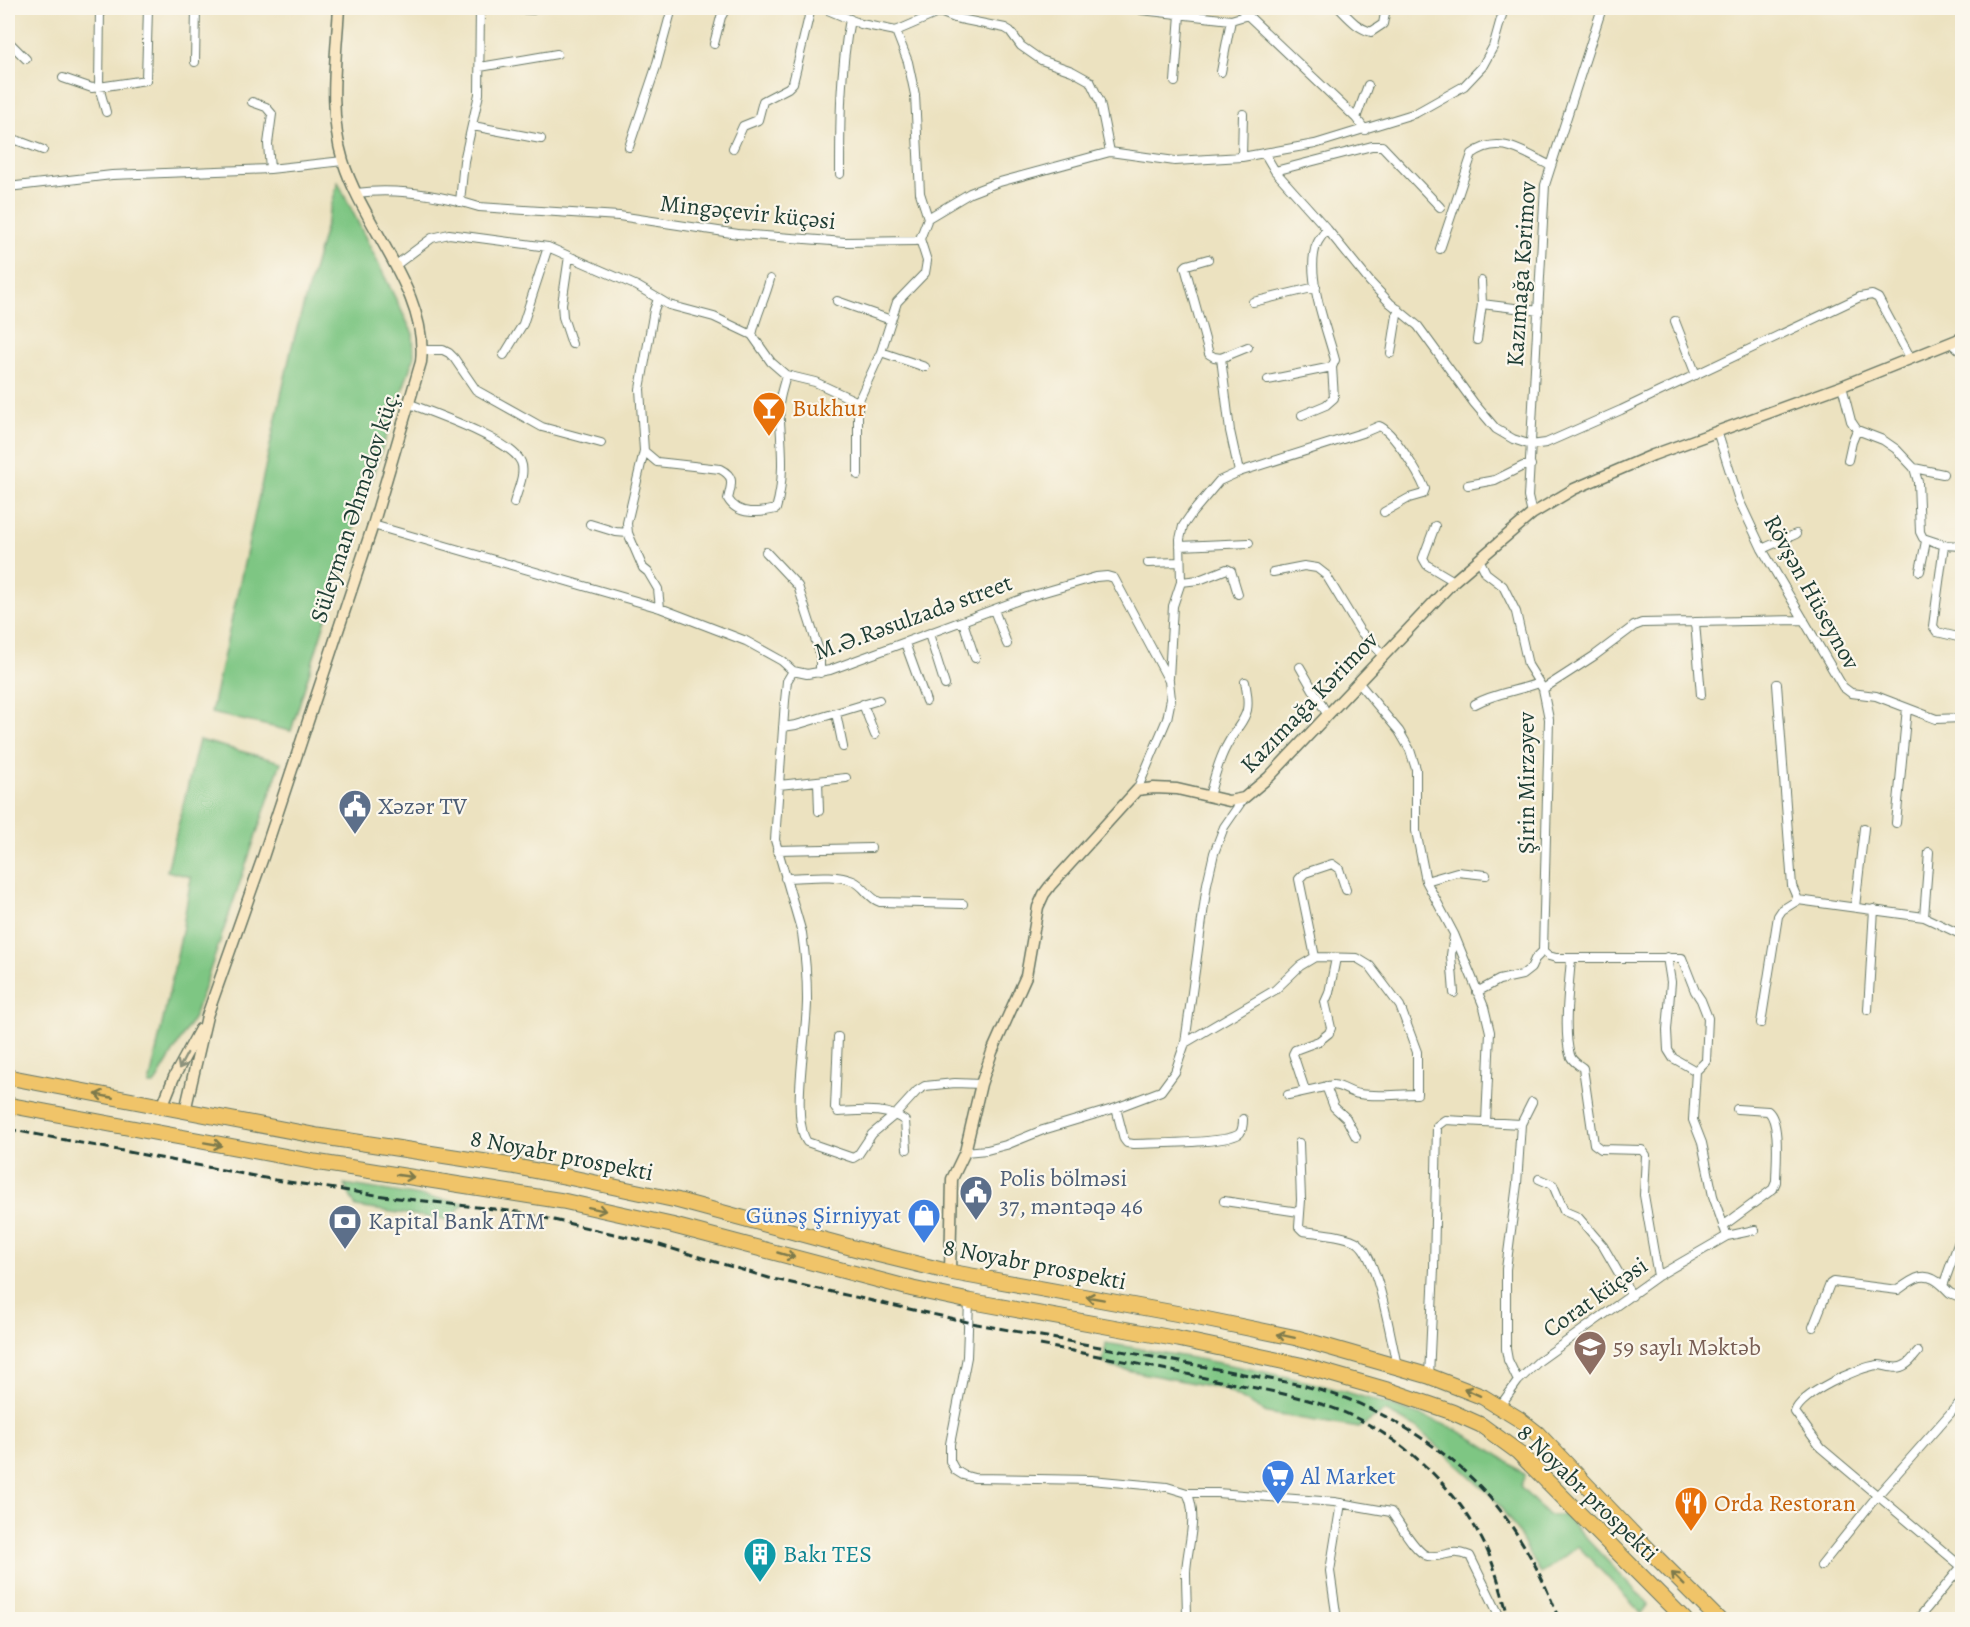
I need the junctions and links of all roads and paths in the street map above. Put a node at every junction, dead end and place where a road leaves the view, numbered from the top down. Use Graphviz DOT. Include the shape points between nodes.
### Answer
graph roads {
  1 [pos="100,8"];
  2 [pos="148,8"];
  3 [pos="196,8"];
  4 [pos="339,8"];
  5 [pos="480,8"];
  6 [pos="507,8"];
  7 [pos="672,8"];
  8 [pos="726,8"];
  9 [pos="811,8"];
  10 [pos="824,8"];
  11 [pos="1240,8"];
  12 [pos="1339,8"];
  13 [pos="1386,8"];
  14 [pos="1504,8"];
  15 [pos="1602,8"];
  16 [pos="533,10"];
  17 [pos="835,10"];
  18 [pos="941,10"];
  19 [pos="1141,10"];
  20 [pos="1180,14"];
  21 [pos="1248,15"];
  22 [pos="850,19"];
  23 [pos="1231,20"];
  24 [pos="896,31"];
  25 [pos="8,40"];
  26 [pos="714,44"];
  27 [pos="557,54"];
  28 [pos="26,59"];
  29 [pos="195,62"];
  30 [pos="480,67"];
  31 [pos="1221,72"];
  32 [pos="63,78"];
  33 [pos="1175,82"];
  34 [pos="1368,86"];
  35 [pos="99,87"];
  36 [pos="252,102"];
  37 [pos="106,112"];
  38 [pos="1243,114"];
  39 [pos="1356,118"];
  40 [pos="473,126"];
  41 [pos="1365,130"];
  42 [pos="8,136"];
  43 [pos="541,139"];
  44 [pos="629,147"];
  45 [pos="733,148"];
  46 [pos="43,150"];
  47 [pos="1110,152"];
  48 [pos="1265,154"];
  49 [pos="1242,157"];
  50 [pos="343,162"];
  51 [pos="1551,166"];
  52 [pos="270,169"];
  53 [pos="1275,171"];
  54 [pos="840,174"];
  55 [pos="8,187"];
  56 [pos="356,194"];
  57 [pos="460,202"];
  58 [pos="1440,207"];
  59 [pos="927,218"];
  60 [pos="1327,229"];
  61 [pos="920,239"];
  62 [pos="548,247"];
  63 [pos="1440,249"];
  64 [pos="569,256"];
  65 [pos="1208,259"];
  66 [pos="396,265"];
  67 [pos="770,279"];
  68 [pos="1481,281"];
  69 [pos="1316,287"];
  70 [pos="658,298"];
  71 [pos="837,301"];
  72 [pos="1253,302"];
  73 [pos="1482,304"];
  74 [pos="1398,309"];
  75 [pos="1539,311"];
  76 [pos="891,320"];
  77 [pos="1675,321"];
  78 [pos="752,334"];
  79 [pos="1477,340"];
  80 [pos="1957,340"];
  81 [pos="572,344"];
  82 [pos="1248,347"];
  83 [pos="422,350"];
  84 [pos="881,352"];
  85 [pos="1962,352"];
  86 [pos="1391,353"];
  87 [pos="504,356"];
  88 [pos="1221,358"];
  89 [pos="1911,359"];
  90 [pos="925,367"];
  91 [pos="1332,367"];
  92 [pos="786,375"];
  93 [pos="1696,375"];
  94 [pos="1268,380"];
  95 [pos="1842,386"];
  96 [pos="858,402"];
  97 [pos="410,404"];
  98 [pos="1302,415"];
  99 [pos="1857,430"];
  100 [pos="1717,431"];
  101 [pos="601,443"];
  102 [pos="1531,445"];
  103 [pos="644,451"];
  104 [pos="1848,460"];
  105 [pos="1531,465"];
  106 [pos="1914,468"];
  107 [pos="1239,472"];
  108 [pos="1943,474"];
  109 [pos="858,475"];
  110 [pos="1468,485"];
  111 [pos="514,503"];
  112 [pos="1384,512"];
  113 [pos="1532,514"];
  114 [pos="590,524"];
  115 [pos="373,525"];
  116 [pos="1435,526"];
  117 [pos="628,533"];
  118 [pos="1796,534"];
  119 [pos="1926,541"];
  120 [pos="1250,543"];
  121 [pos="1944,545"];
  122 [pos="1180,546"];
  123 [pos="1962,546"];
  124 [pos="1762,549"];
  125 [pos="766,552"];
  126 [pos="1480,561"];
  127 [pos="1180,562"];
  128 [pos="1148,563"];
  129 [pos="1920,571"];
  130 [pos="1273,572"];
  131 [pos="1454,581"];
  132 [pos="1181,582"];
  133 [pos="1238,594"];
  134 [pos="660,608"];
  135 [pos="994,610"];
  136 [pos="1804,620"];
  137 [pos="963,622"];
  138 [pos="1695,622"];
  139 [pos="929,634"];
  140 [pos="1962,638"];
  141 [pos="905,643"];
  142 [pos="1006,644"];
  143 [pos="1383,655"];
  144 [pos="975,658"];
  145 [pos="1300,667"];
  146 [pos="794,671"];
  147 [pos="820,674"];
  148 [pos="1169,681"];
  149 [pos="1245,682"];
  150 [pos="1358,682"];
  151 [pos="1777,684"];
  152 [pos="945,685"];
  153 [pos="1541,686"];
  154 [pos="1701,694"];
  155 [pos="879,700"];
  156 [pos="926,700"];
  157 [pos="864,704"];
  158 [pos="1475,704"];
  159 [pos="1907,708"];
  160 [pos="836,713"];
  161 [pos="1327,714"];
  162 [pos="1962,718"];
  163 [pos="783,727"];
  164 [pos="875,735"];
  165 [pos="843,747"];
  166 [pos="846,778"];
  167 [pos="818,781"];
  168 [pos="779,785"];
  169 [pos="1137,790"];
  170 [pos="1209,796"];
  171 [pos="1244,798"];
  172 [pos="819,811"];
  173 [pos="1896,823"];
  174 [pos="1864,828"];
  175 [pos="871,848"];
  176 [pos="777,850"];
  177 [pos="1929,852"];
  178 [pos="1486,875"];
  179 [pos="785,878"];
  180 [pos="1426,881"];
  181 [pos="1346,890"];
  182 [pos="1798,900"];
  183 [pos="963,904"];
  184 [pos="1856,906"];
  185 [pos="1874,909"];
  186 [pos="1924,917"];
  187 [pos="1454,934"];
  188 [pos="1962,934"];
  189 [pos="1543,951"];
  190 [pos="1315,957"];
  191 [pos="1667,957"];
  192 [pos="1336,958"];
  193 [pos="1571,958"];
  194 [pos="1477,992"];
  195 [pos="1454,993"];
  196 [pos="1868,1010"];
  197 [pos="207,1016"];
  198 [pos="1761,1023"];
  199 [pos="838,1037"];
  200 [pos="1185,1043"];
  201 [pos="1696,1071"];
  202 [pos="8,1077"];
  203 [pos="981,1084"];
  204 [pos="1326,1086"];
  205 [pos="1305,1090"];
  206 [pos="1288,1095"];
  207 [pos="1532,1102"];
  208 [pos="8,1106"];
  209 [pos="162,1107"];
  210 [pos="1116,1108"];
  211 [pos="1737,1109"];
  212 [pos="185,1111"];
  213 [pos="896,1114"];
  214 [pos="1244,1119"];
  215 [pos="1486,1122"];
  216 [pos="1521,1124"];
  217 [pos="155,1133"];
  218 [pos="1356,1137"];
  219 [pos="180,1138"];
  220 [pos="1299,1143"];
  221 [pos="908,1149"];
  222 [pos="965,1152"];
  223 [pos="1539,1179"];
  224 [pos="1224,1201"];
  225 [pos="1299,1212"];
  226 [pos="1723,1226"];
  227 [pos="1755,1230"];
  228 [pos="1962,1233"];
  229 [pos="1727,1236"];
  230 [pos="950,1272"];
  231 [pos="1658,1276"];
  232 [pos="1943,1286"];
  233 [pos="1632,1296"];
  234 [pos="1962,1298"];
  235 [pos="969,1301"];
  236 [pos="1813,1327"];
  237 [pos="1918,1352"];
  238 [pos="1397,1366"];
  239 [pos="1429,1376"];
  240 [pos="1518,1381"];
  241 [pos="1962,1400"];
  242 [pos="1500,1406"];
  243 [pos="1187,1493"];
  244 [pos="1877,1496"];
  245 [pos="1341,1503"];
  246 [pos="1821,1566"];
  247 [pos="1962,1567"];
  248 [pos="1187,1620"];
  249 [pos="1337,1620"];
  250 [pos="1499,1620"];
  251 [pos="1685,1620"];
  252 [pos="1719,1620"];
  253 [pos="1917,1620"];
  1 -- 35 [label="street"];
  2 -- 35 [label="street" via="146,80"];
  3 -- 29 [label="street"];
  4 -- 50 [label="street, Süleyman Əhmədov küç." via="334,97"];
  5 -- 30 [label="street"];
  6 -- 16 [label="street"];
  7 -- 44 [label="street"];
  8 -- 26 [label="street"];
  9 -- 45 [label="street" via="793,83 764,101 758,120 743,126"];
  10 -- 17 [label="street"];
  11 -- 21 [label="street"];
  12 -- 13 [label="street" via="1353,23 1371,32 1383,24"];
  14 -- 41 [label="street" via="1493,47 1482,67 1464,86 1416,113"];
  15 -- 51 [label="street, Kazımağa Kərimov"];
  17 -- 22 [label="street"];
  18 -- 24 [label="street"];
  18 -- 47 [label="street" via="955,18 1005,28 1041,60 1090,81 1100,102"];
  19 -- 20 [label="street"];
  20 -- 23 [label="street"];
  20 -- 33 [label="street"];
  21 -- 23 [label="street"];
  21 -- 39 [label="street"];
  22 -- 24 [label="street"];
  22 -- 54 [label="street" via="841,90"];
  23 -- 31 [label="street"];
  24 -- 59 [label="street" via="915,95 920,193"];
  25 -- 28 [label="street"];
  27 -- 30 [label="street"];
  30 -- 40 [label="street"];
  32 -- 35 [label="street"];
  34 -- 39 [label="street"];
  35 -- 37 [label="street"];
  36 -- 52 [label="street" via="272,114"];
  38 -- 49 [label="street"];
  39 -- 41 [label="street"];
  40 -- 43 [label="street"];
  40 -- 57 [label="street"];
  41 -- 48 [label="street"];
  42 -- 46 [label="street"];
  47 -- 49 [label="street" via="1175,161"];
  47 -- 59 [label="street" via="996,183"];
  48 -- 49 [label="street"];
  48 -- 53 [label="street"];
  50 -- 52 [label="street"];
  50 -- 56 [label="street, Süleyman Əhmədov küç."];
  51 -- 63 [label="street" via="1505,144 1488,144 1472,154"];
  51 -- 75 [label="street, Kazımağa Kərimov" via="1545,185"];
  52 -- 55 [label="street" via="112,175"];
  53 -- 58 [label="street" via="1382,146"];
  53 -- 60 [label="street"];
  56 -- 57 [label="street, Mingəçevir küçəsi" via="399,192"];
  56 -- 66 [label="street, Süleyman Əhmədov küç."];
  57 -- 61 [label="street, Mingəçevir küçəsi" via="479,207 619,216 738,234 844,242"];
  59 -- 61 [label="street"];
  60 -- 69 [label="street" via="1314,254"];
  60 -- 74 [label="street"];
  61 -- 76 [label="street" via="927,261 926,273 897,302"];
  62 -- 64 [label="street"];
  62 -- 66 [label="street" via="439,235"];
  62 -- 87 [label="street" via="523,324"];
  64 -- 70 [label="street"];
  64 -- 81 [label="street" via="562,304"];
  65 -- 88 [label="street" via="1185,267 1209,354"];
  66 -- 83 [label="street, Süleyman Əhmədov küç." via="421,330"];
  67 -- 78 [label="street" via="764,302 756,312"];
  68 -- 73 [label="street"];
  69 -- 72 [label="street"];
  69 -- 91 [label="street" via="1335,360"];
  70 -- 78 [label="street" via="669,306 714,317"];
  70 -- 103 [label="street" via="640,389"];
  71 -- 76 [label="street"];
  73 -- 75 [label="street"];
  73 -- 79 [label="street"];
  74 -- 86 [label="street"];
  74 -- 102 [label="street" via="1418,326 1496,429"];
  75 -- 102 [label="street, Kazımağa Kərimov"];
  76 -- 84 [label="street"];
  77 -- 93 [label="street"];
  78 -- 92 [label="street" via="771,362"];
  80 -- 85 [label="street"];
  80 -- 89 [label="street, Kazımağa Kərimov"];
  82 -- 88 [label="street"];
  83 -- 97 [label="street, Süleyman Əhmədov küç."];
  83 -- 101 [label="street" via="449,353 476,390 542,427"];
  84 -- 90 [label="street"];
  84 -- 96 [label="street"];
  88 -- 107 [label="street"];
  89 -- 93 [label="street" via="1878,298 1872,295 1860,297"];
  89 -- 95 [label="street, Kazımağa Kərimov"];
  91 -- 94 [label="street"];
  91 -- 98 [label="street" via="1334,398"];
  92 -- 96 [label="street" via="815,382"];
  92 -- 103 [label="street" via="779,405 782,453 776,509 742,512 728,499 728,473 657,462"];
  93 -- 102 [label="street" via="1546,443"];
  95 -- 99 [label="street"];
  95 -- 100 [label="street, Kazımağa Kərimov"];
  96 -- 109 [label="street"];
  97 -- 111 [label="street" via="485,435 515,454 522,466 522,477"];
  97 -- 115 [label="street, Süleyman Əhmədov küç."];
  99 -- 104 [label="street"];
  99 -- 106 [label="street" via="1883,440"];
  100 -- 113 [label="street, Kazımağa Kərimov" via="1574,489"];
  100 -- 124 [label="street, Rövşən Hüseynov" via="1739,500"];
  102 -- 105 [label="street, Kazımağa Kərimov"];
  103 -- 117 [label="street"];
  105 -- 110 [label="street" via="1495,480"];
  105 -- 113 [label="street, Kazımağa Kərimov" via="1528,497"];
  106 -- 108 [label="street"];
  106 -- 119 [label="street" via="1920,531"];
  107 -- 112 [label="street" via="1379,426 1385,428 1402,451 1425,489 1423,494"];
  107 -- 122 [label="street" via="1219,481 1192,513 1184,526"];
  113 -- 126 [label="street, Kazımağa Kərimov"];
  114 -- 117 [label="street"];
  115 -- 134 [label="street, M.Ə.Rəsulzadə street"];
  115 -- 197 [label="street, Süleyman Əhmədov küç."];
  116 -- 131 [label="street" via="1423,558 1426,565"];
  117 -- 134 [label="street" via="658,589"];
  118 -- 124 [label="street"];
  119 -- 121 [label="street"];
  119 -- 129 [label="street"];
  120 -- 122 [label="street"];
  121 -- 123 [label="street"];
  121 -- 140 [label="street" via="1933,626 1937,632"];
  122 -- 127 [label="street"];
  124 -- 136 [label="street, Rövşən Hüseynov"];
  125 -- 147 [label="street" via="798,586 820,654"];
  126 -- 131 [label="street, Kazımağa Kərimov"];
  126 -- 153 [label="street, Şirin Mirzəyev" via="1486,573 1503,586 1516,612 1528,664"];
  127 -- 128 [label="street"];
  127 -- 132 [label="street"];
  130 -- 143 [label="street" via="1304,566 1317,568 1326,575 1360,630"];
  131 -- 143 [label="street, Kazımağa Kərimov"];
  132 -- 133 [label="street" via="1227,569"];
  132 -- 148 [label="street" via="1173,606"];
  134 -- 146 [label="street, M.Ə.Rəsulzadə street" via="746,641"];
  135 -- 137 [label="street, M.Ə.Rəsulzadə street"];
  135 -- 142 [label="street"];
  135 -- 148 [label="street, M.Ə.Rəsulzadə street" via="1096,577 1114,578"];
  136 -- 138 [label="street"];
  136 -- 159 [label="street, Rövşən Hüseynov" via="1843,687 1851,693 1876,696"];
  137 -- 139 [label="street, M.Ə.Rəsulzadə street"];
  137 -- 144 [label="street"];
  138 -- 153 [label="street" via="1642,622 1594,656"];
  138 -- 154 [label="street"];
  139 -- 141 [label="street, M.Ə.Rəsulzadə street"];
  139 -- 152 [label="street"];
  141 -- 147 [label="street, M.Ə.Rəsulzadə street"];
  141 -- 156 [label="street"];
  143 -- 150 [label="street, Kazımağa Kərimov"];
  145 -- 161 [label="street"];
  146 -- 147 [label="street, M.Ə.Rəsulzadə street"];
  146 -- 163 [label="street" via="787,681"];
  148 -- 169 [label="street, M.Ə.Rəsulzadə street" via="1167,719"];
  149 -- 170 [label="street" via="1247,714 1225,748"];
  150 -- 161 [label="street, Kazımağa Kərimov"];
  150 -- 180 [label="street" via="1400,731 1410,750 1416,769 1416,831"];
  151 -- 182 [label="street" via="1792,886"];
  153 -- 158 [label="street" via="1490,696"];
  153 -- 189 [label="street, Şirin Mirzəyev" via="1549,719"];
  155 -- 157 [label="street"];
  157 -- 160 [label="street"];
  157 -- 164 [label="street"];
  159 -- 162 [label="street, Rövşən Hüseynov" via="1936,719"];
  159 -- 173 [label="street"];
  160 -- 163 [label="street"];
  160 -- 165 [label="street"];
  161 -- 171 [label="street, Kazımağa Kərimov" via="1269,777"];
  163 -- 168 [label="street"];
  166 -- 167 [label="street"];
  167 -- 168 [label="street"];
  167 -- 172 [label="street"];
  168 -- 176 [label="street"];
  169 -- 170 [label="street, Kazımağa Kərimov" via="1177,789"];
  169 -- 203 [label="street" via="1044,894 1038,907 1026,976"];
  170 -- 171 [label="street, Kazımağa Kərimov" via="1228,801"];
  171 -- 200 [label="street" via="1224,827 1214,853"];
  174 -- 184 [label="street"];
  175 -- 176 [label="street"];
  176 -- 179 [label="street"];
  177 -- 186 [label="street"];
  178 -- 180 [label="street" via="1457,872"];
  179 -- 183 [label="street" via="852,880 880,902"];
  179 -- 213 [label="street" via="802,933 807,999 800,1109 803,1136 807,1142 853,1158"];
  180 -- 187 [label="street"];
  181 -- 190 [label="street" via="1339,869 1332,864 1299,879"];
  182 -- 184 [label="street"];
  182 -- 198 [label="street" via="1778,916"];
  184 -- 185 [label="street"];
  185 -- 186 [label="street"];
  185 -- 196 [label="street"];
  186 -- 188 [label="street"];
  187 -- 194 [label="street"];
  187 -- 195 [label="street"];
  189 -- 193 [label="street" via="1556,958"];
  189 -- 194 [label="street" via="1522,975 1499,980"];
  190 -- 192 [label="street"];
  190 -- 200 [label="street" via="1275,990"];
  191 -- 193 [label="street"];
  191 -- 201 [label="street" via="1671,982 1668,1050 1673,1058"];
  191 -- 201 [label="street" via="1682,958 1708,1018 1706,1061"];
  192 -- 204 [label="street" via="1357,958 1371,966 1400,1006 1417,1052 1417,1094 1356,1094 1340,1085"];
  192 -- 205 [label="street" via="1324,1002 1329,1033 1293,1054"];
  193 -- 231 [label="street" via="1567,1032 1570,1055 1583,1068 1594,1144 1601,1149 1642,1150 1646,1155 1644,1195"];
  194 -- 215 [label="street" via="1490,1032"];
  197 -- 209 [label="street, one-way"];
  197 -- 212 [label="street"];
  199 -- 213 [label="street" via="838,1112"];
  200 -- 210 [label="street" via="1175,1072 1161,1091"];
  201 -- 226 [label="street" via="1693,1120"];
  209 -- 202 [label="highway, 8 Noyabr prospekti, one-way"];
  203 -- 213 [label="street" via="925,1086"];
  203 -- 222 [label="street"];
  204 -- 205 [label="street"];
  204 -- 218 [label="street" via="1334,1107 1346,1118"];
  205 -- 206 [label="street"];
  207 -- 216 [label="street"];
  208 -- 217 [label="highway, 8 Noyabr prospekti"];
  209 -- 212 [label="highway, 8 Noyabr prospekti"];
  209 -- 217 [label="highway"];
  210 -- 214 [label="street" via="1124,1139 1133,1144 1223,1139 1239,1134"];
  210 -- 222 [label="street" via="1006,1145"];
  211 -- 226 [label="street" via="1771,1113 1776,1127 1776,1182 1773,1189"];
  212 -- 219 [label="highway"];
  212 -- 230 [label="highway, 8 Noyabr prospekti" via="568,1177 676,1200"];
  213 -- 221 [label="street" via="905,1121"];
  215 -- 216 [label="street"];
  215 -- 239 [label="street" via="1445,1120 1437,1126"];
  216 -- 240 [label="street" via="1506,1269 1506,1349"];
  217 -- 219 [label="highway, 8 Noyabr prospekti"];
  219 -- 235 [label="highway, 8 Noyabr prospekti, one-way" via="563,1201"];
  220 -- 225 [label="street"];
  222 -- 230 [label="street" via="952,1179"];
  223 -- 233 [label="street" via="1553,1185 1564,1211 1578,1217 1603,1246"];
  224 -- 225 [label="street"];
  225 -- 238 [label="street" via="1303,1232 1356,1241 1365,1249 1374,1268"];
  226 -- 229 [label="street"];
  227 -- 229 [label="street, Corat küçəsi"];
  228 -- 232 [label="street"];
  229 -- 231 [label="street, Corat küçəsi"];
  238 -- 230 [label="highway, 8 Noyabr prospekti, one-way" via="1297,1338"];
  231 -- 233 [label="street, Corat küçəsi"];
  232 -- 234 [label="street"];
  232 -- 236 [label="street" via="1919,1276 1898,1290 1833,1282"];
  233 -- 240 [label="street, Corat küçəsi" via="1547,1355"];
  235 -- 243 [label="street" via="967,1357 950,1444 950,1461 955,1470 974,1478 1091,1480 1167,1487"];
  235 -- 251 [label="highway, 8 Noyabr prospekti" via="1300,1365 1452,1412 1481,1425 1518,1452"];
  237 -- 244 [label="street" via="1905,1366 1878,1365 1857,1370 1820,1389 1797,1405 1795,1412 1821,1448"];
  238 -- 239 [label="highway, 8 Noyabr prospekti"];
  242 -- 239 [label="highway, 8 Noyabr prospekti, one-way"];
  240 -- 242 [label="street, Corat küçəsi"];
  241 -- 244 [label="street"];
  252 -- 242 [label="highway, 8 Noyabr prospekti, one-way" via="1538,1434"];
  243 -- 245 [label="street"];
  243 -- 248 [label="street" via="1192,1515 1186,1570"];
  244 -- 246 [label="street"];
  244 -- 247 [label="street"];
  245 -- 249 [label="street" via="1330,1571"];
  245 -- 250 [label="street" via="1391,1512 1418,1552 1428,1556 1458,1552 1470,1556"];
  247 -- 253 [label="street"];
}
